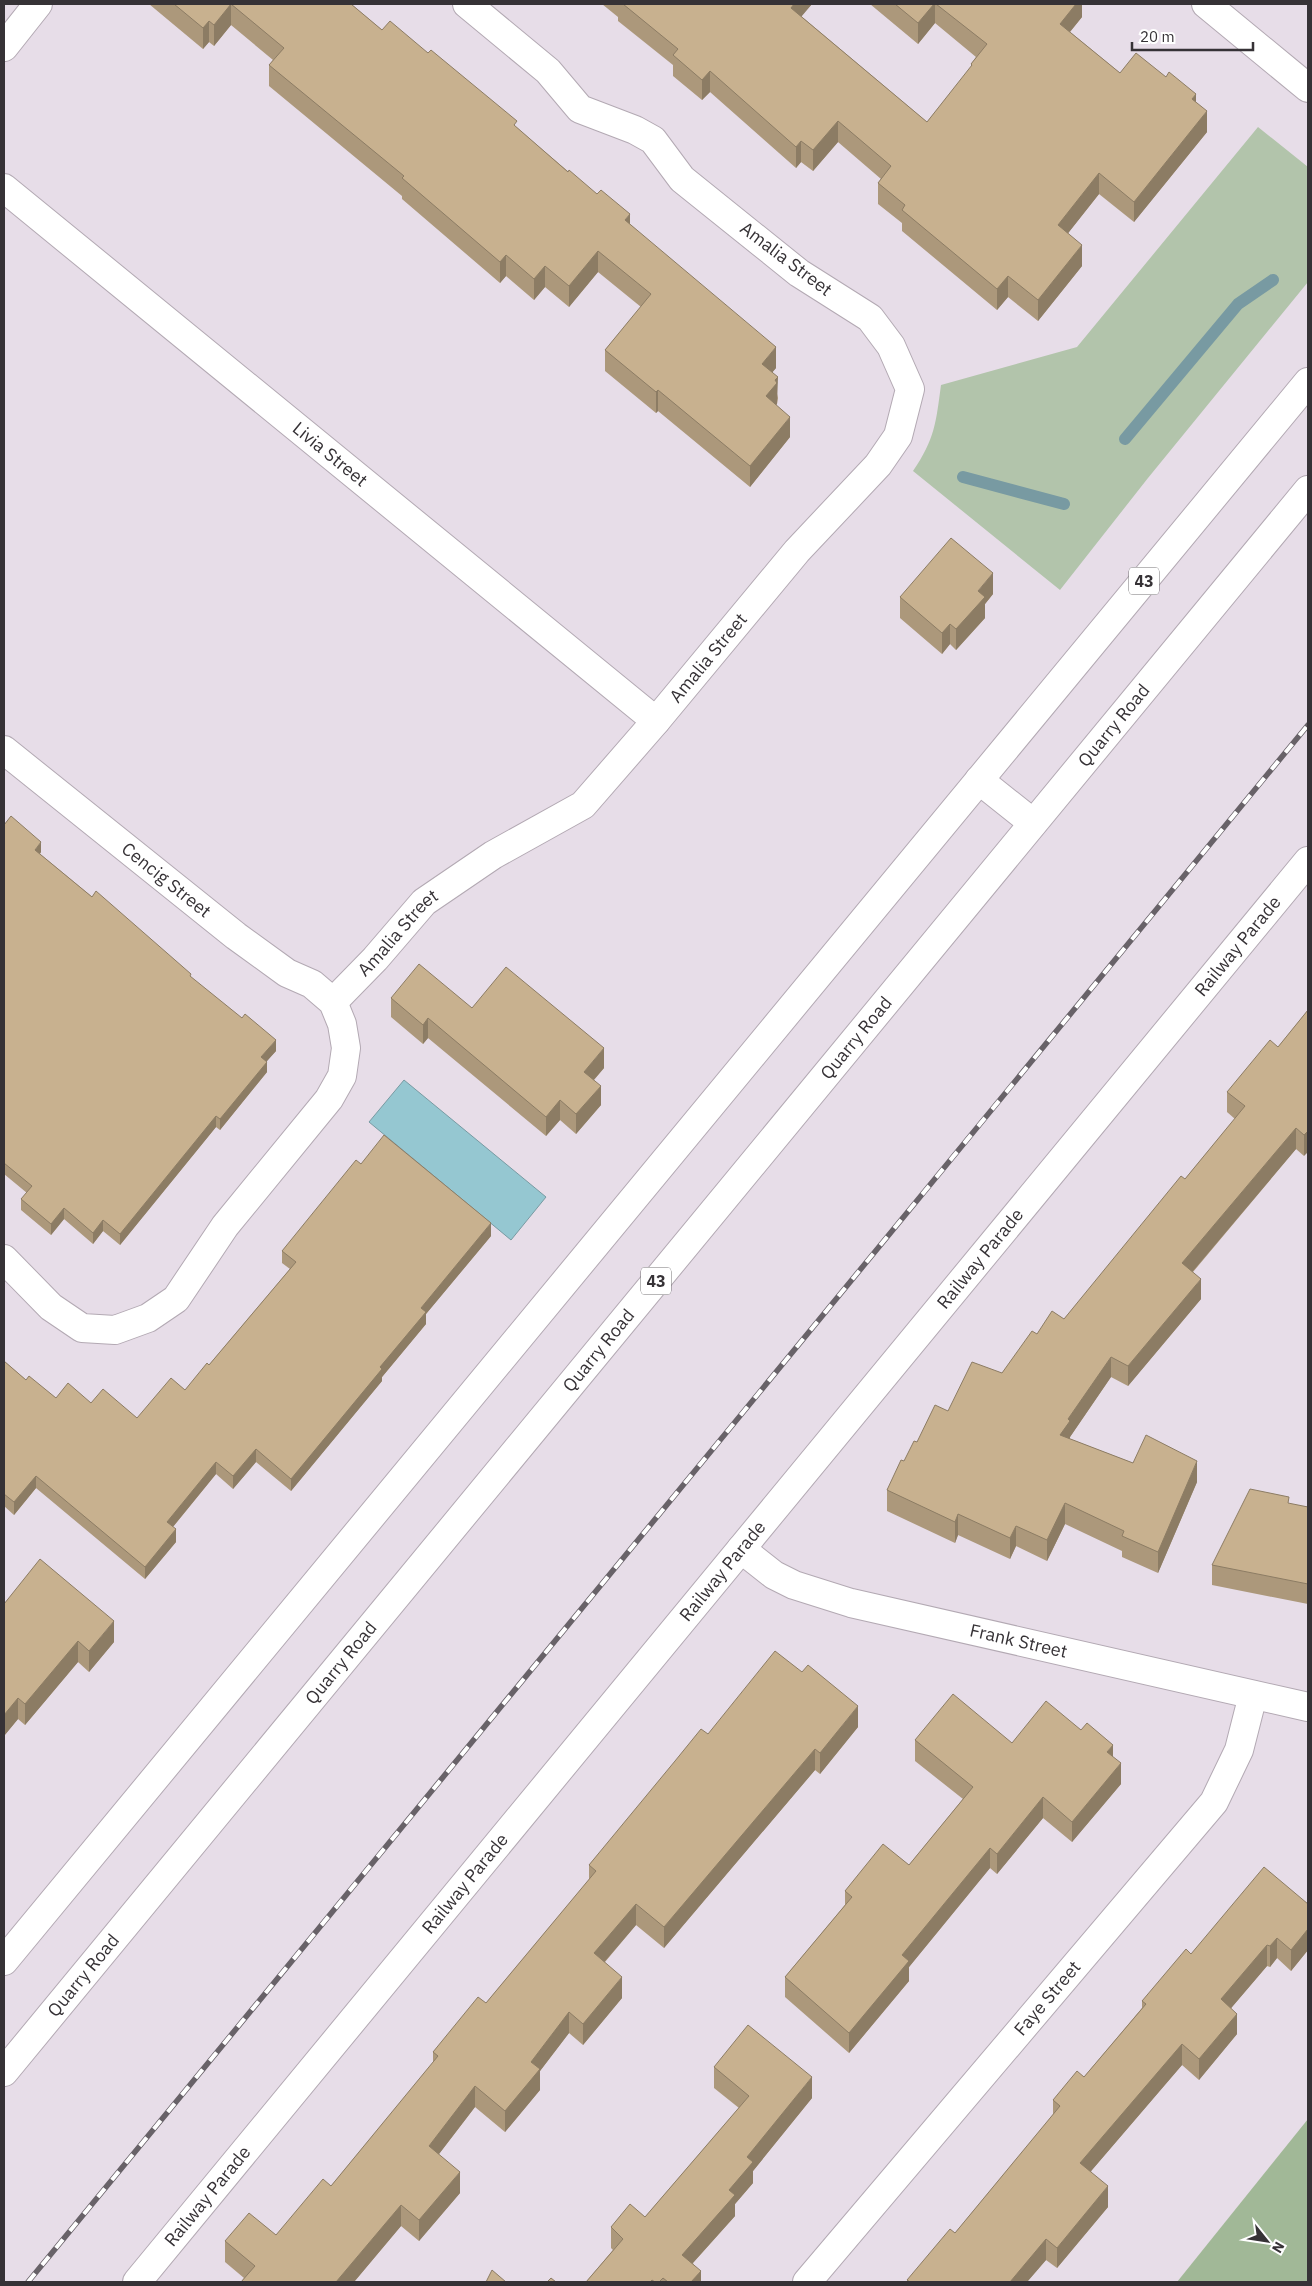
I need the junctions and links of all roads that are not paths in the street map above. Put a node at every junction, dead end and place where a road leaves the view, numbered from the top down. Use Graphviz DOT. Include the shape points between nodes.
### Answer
graph roads {
  1 [pos="38,4"];
  2 [pos="467,4"];
  3 [pos="1206,4"];
  4 [pos="4,47"];
  5 [pos="1308,88"];
  6 [pos="4,188"];
  7 [pos="1308,382"];
  8 [pos="1308,490"];
  9 [pos="656,721"];
  10 [pos="4,750"];
  11 [pos="979,780"];
  12 [pos="1033,823"];
  13 [pos="1308,861"];
  14 [pos="333,1002"];
  15 [pos="4,1259"];
  16 [pos="742,1549"];
  17 [pos="1253,1695"];
  18 [pos="1308,1707"];
  19 [pos="4,1961"];
  20 [pos="4,2072"];
  21 [pos="137,2282"];
  22 [pos="807,2282"];
  1 -- 4 [label="street"];
  2 -- 9 [label="street, Amalia Street" via="548,71 580,109 653,140 682,179 799,273 870,318 891,346 910,389 898,436 878,465 797,550"];
  3 -- 5 [label="street"];
  6 -- 9 [label="street, Livia Street"];
  7 -- 11 [label="street, 43"];
  8 -- 12 [label="street, Quarry Road / 43"];
  9 -- 14 [label="street, Amalia Street" via="583,805 494,855 424,902"];
  10 -- 14 [label="street, Cencig Street" via="236,936 287,973 312,984"];
  11 -- 12 [label="street"];
  11 -- 19 [label="street, 43"];
  12 -- 20 [label="street, Quarry Road / 43"];
  13 -- 16 [label="street, Railway Parade"];
  14 -- 15 [label="street" via="342,1024 346,1048 342,1076 329,1099 225,1226 176,1298 148,1318 114,1330 82,1328 51,1307"];
  16 -- 17 [label="street, Frank Street" via="794,1585 851,1603"];
  16 -- 21 [label="street, Railway Parade"];
  17 -- 18 [label="street, Frank Street"];
  17 -- 22 [label="street, Faye Street" via="1240,1750 1214,1802"];
}
